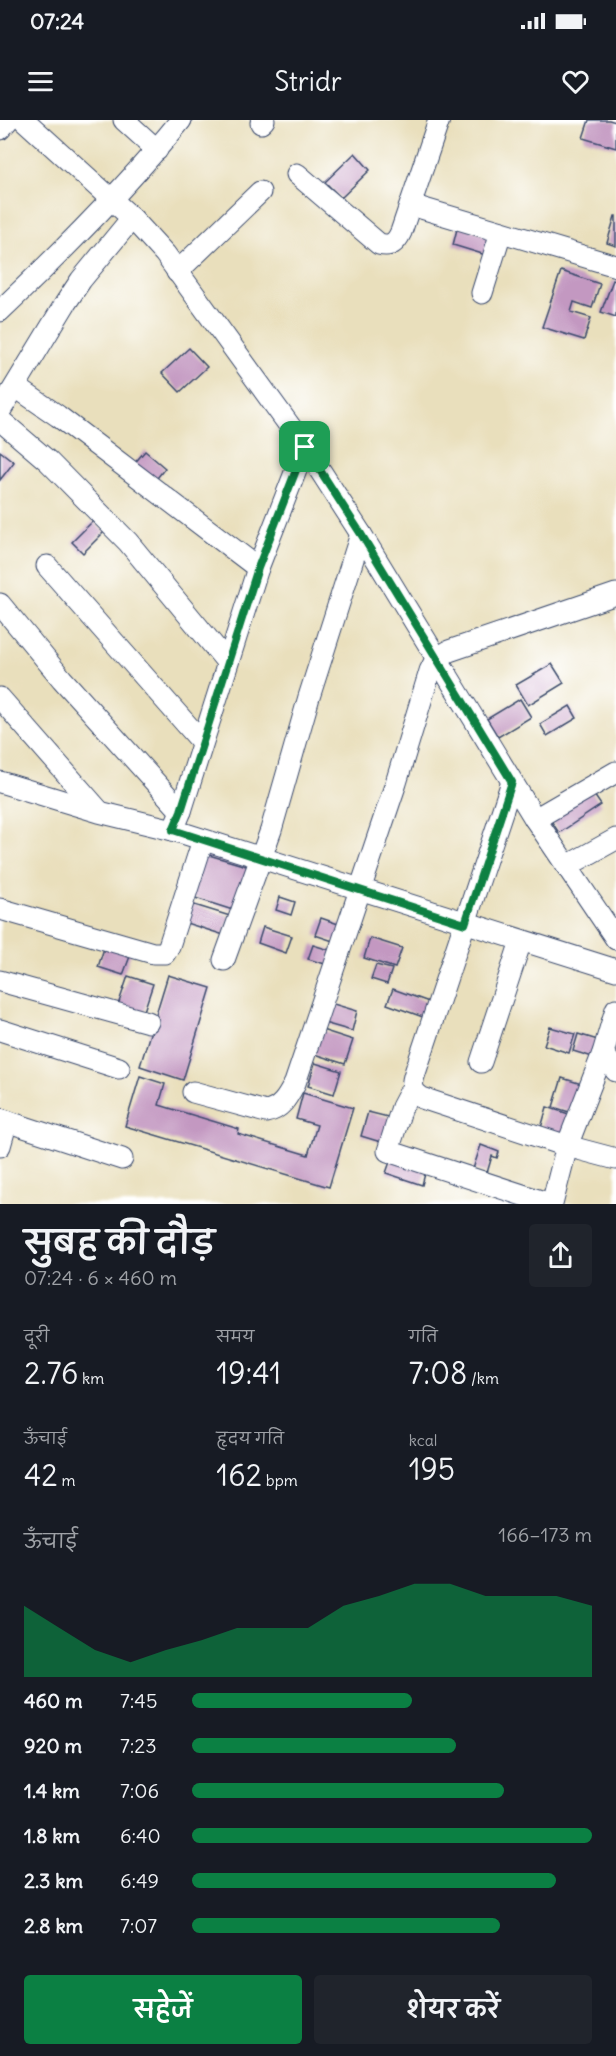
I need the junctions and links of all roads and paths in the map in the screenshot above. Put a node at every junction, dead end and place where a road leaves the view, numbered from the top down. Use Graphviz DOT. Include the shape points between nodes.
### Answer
graph roads {
  1 [pos="8,120"];
  2 [pos="24,120"];
  3 [pos="124,120"];
  4 [pos="181,120"];
  5 [pos="439,120"];
  6 [pos="0,129"];
  7 [pos="157,150"];
  8 [pos="297,174"];
  9 [pos="260,192"];
  10 [pos="110,199"];
  11 [pos="411,205"];
  12 [pos="132,218"];
  13 [pos="501,232"];
  14 [pos="616,266"];
  15 [pos="177,272"];
  16 [pos="482,293"];
  17 [pos="0,311"];
  18 [pos="16,387"];
  19 [pos="0,411"];
  20 [pos="0,420"];
  21 [pos="305,447"];
  22 [pos="361,534"];
  23 [pos="47,566"];
  24 [pos="258,568"];
  25 [pos="616,594"];
  26 [pos="0,604"];
  27 [pos="436,659"];
  28 [pos="227,662"];
  29 [pos="0,698"];
  30 [pos="202,742"];
  31 [pos="616,772"];
  32 [pos="512,782"];
  33 [pos="1,787"];
  34 [pos="99,812"];
  35 [pos="536,819"];
  36 [pos="177,820"];
  37 [pos="616,839"];
  38 [pos="203,840"];
  39 [pos="261,859"];
  40 [pos="567,866"];
  41 [pos="360,890"];
  42 [pos="0,909"];
  43 [pos="465,924"];
  44 [pos="616,939"];
  45 [pos="521,941"];
  46 [pos="224,960"];
  47 [pos="616,970"];
  48 [pos="0,981"];
  49 [pos="616,1009"];
  50 [pos="148,1022"];
  51 [pos="0,1030"];
  52 [pos="603,1053"];
  53 [pos="481,1062"];
  54 [pos="119,1068"];
  55 [pos="616,1071"];
  56 [pos="412,1088"];
  57 [pos="193,1092"];
  58 [pos="4,1120"];
  59 [pos="0,1146"];
  60 [pos="567,1146"];
  61 [pos="122,1159"];
  62 [pos="616,1159"];
  63 [pos="551,1204"];
  1 -- 6 [label="street"];
  2 -- 10 [label="street"];
  3 -- 7 [label="street"];
  4 -- 7 [label="street"];
  5 -- 11 [label="street"];
  7 -- 10 [label="street"];
  8 -- 11 [label="street" via="386,246 397,240"];
  9 -- 15 [label="street"];
  10 -- 12 [label="street"];
  10 -- 17 [label="street"];
  11 -- 13 [label="street"];
  12 -- 15 [label="street"];
  12 -- 18 [label="street" via="70,296"];
  13 -- 14 [label="street"];
  13 -- 16 [label="street"];
  15 -- 21 [label="street"];
  18 -- 19 [label="street"];
  18 -- 24 [label="street"];
  20 -- 28 [label="street" via="48,461 128,542"];
  21 -- 22 [label="street"];
  21 -- 24 [label="street"];
  22 -- 27 [label="street"];
  22 -- 39 [label="street"];
  23 -- 30 [label="street"];
  24 -- 28 [label="street"];
  25 -- 27 [label="street" via="463,646"];
  26 -- 36 [label="street"];
  27 -- 32 [label="street"];
  27 -- 41 [label="street"];
  28 -- 30 [label="street"];
  29 -- 34 [label="street"];
  30 -- 36 [label="street"];
  31 -- 35 [label="street"];
  32 -- 35 [label="street"];
  32 -- 43 [label="street"];
  33 -- 34 [label="street"];
  34 -- 36 [label="street"];
  35 -- 40 [label="street"];
  36 -- 38 [label="street"];
  37 -- 40 [label="street"];
  38 -- 39 [label="street"];
  38 -- 42 [label="street" via="165,953 153,953"];
  39 -- 41 [label="street"];
  39 -- 46 [label="street"];
  40 -- 44 [label="street"];
  41 -- 43 [label="street"];
  41 -- 57 [label="street" via="295,1083 285,1100 275,1110 266,1112"];
  43 -- 45 [label="street"];
  43 -- 56 [label="street"];
  45 -- 47 [label="street"];
  45 -- 53 [label="street"];
  48 -- 50 [label="street"];
  49 -- 52 [label="street"];
  51 -- 54 [label="street"];
  52 -- 55 [label="street"];
  52 -- 60 [label="street"];
  56 -- 60 [label="street" via="422,1098"];
  56 -- 63 [label="street" via="388,1151"];
  58 -- 59 [label="street"];
  58 -- 61 [label="street"];
  60 -- 62 [label="street"];
  60 -- 63 [label="street"];
}
